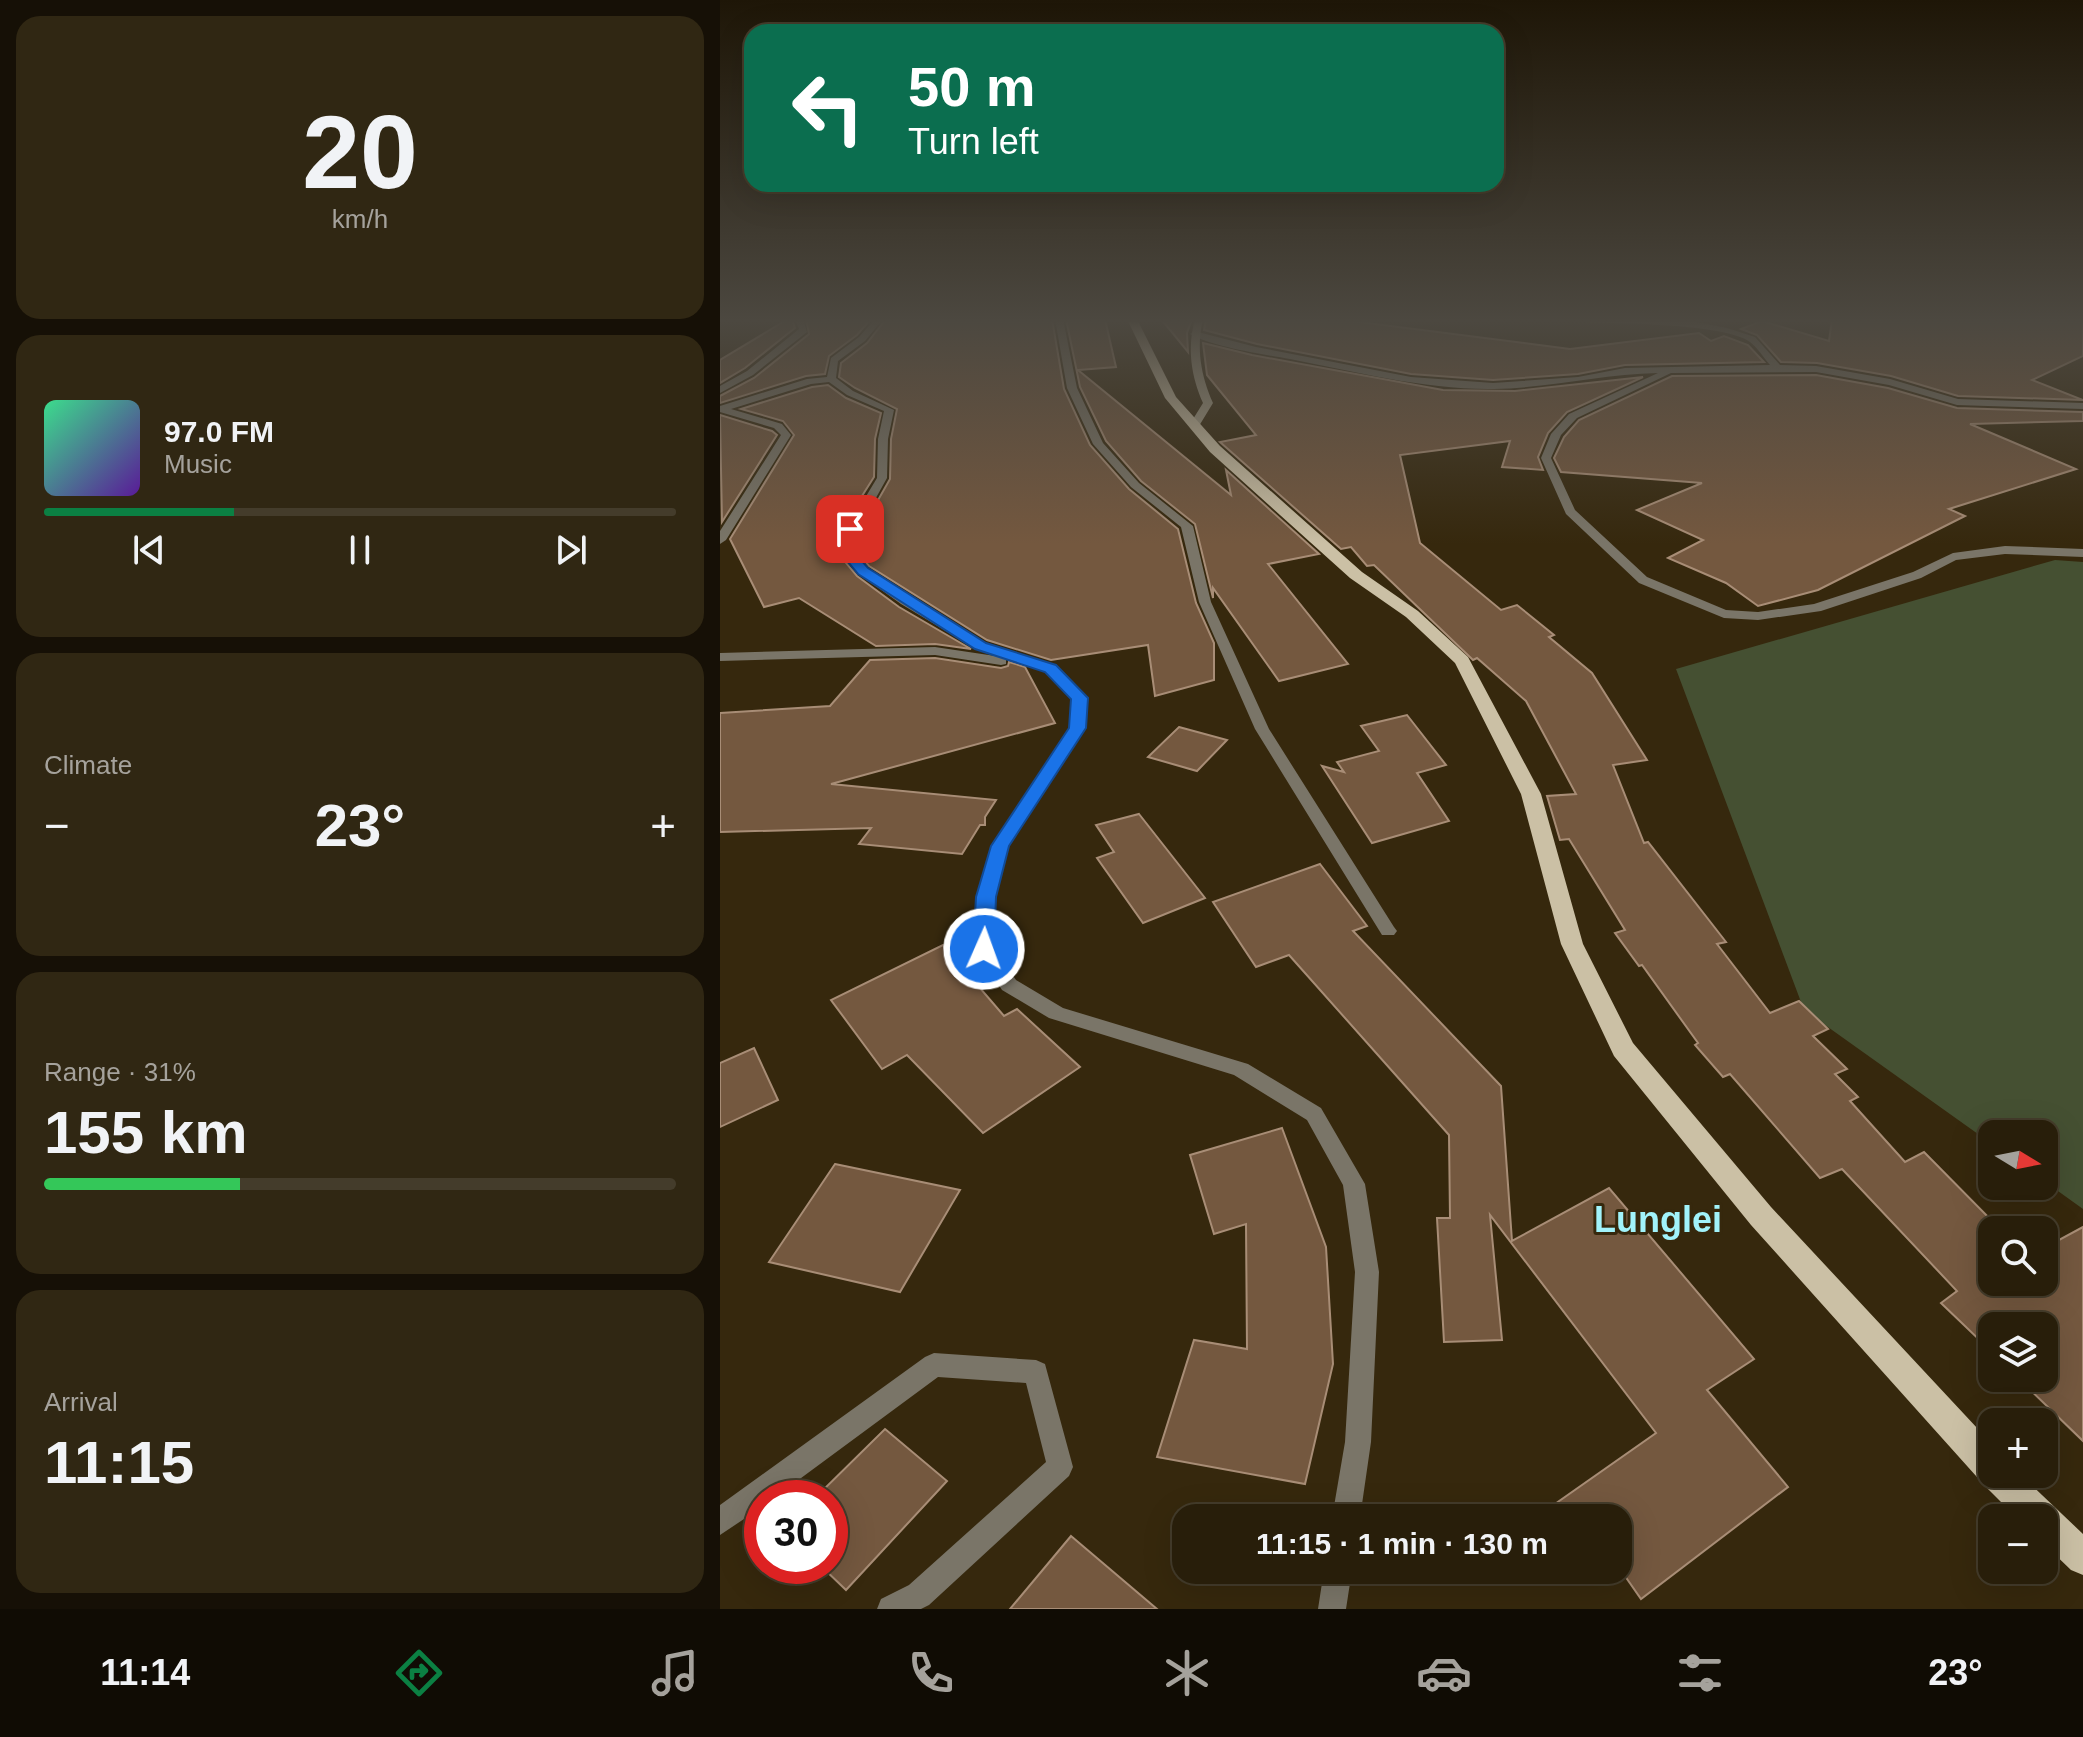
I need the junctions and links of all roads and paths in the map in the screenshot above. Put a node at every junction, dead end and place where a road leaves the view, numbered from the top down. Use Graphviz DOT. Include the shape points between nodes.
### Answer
graph roads {
  1 [pos="768,394"];
  2 [pos="852,394"];
  3 [pos="1075,394"];
  4 [pos="1169,394"];
  5 [pos="1204,394"];
  6 [pos="1620,394"];
  7 [pos="1930,394"];
  8 [pos="2083,406"];
  9 [pos="720,409"];
  10 [pos="1195,424"];
  11 [pos="720,540"];
  12 [pos="2083,553"];
  13 [pos="720,657"];
  14 [pos="1050,668"];
  15 [pos="1388,931"];
  16 [pos="1978,1453"];
  17 [pos="2011,1488"];
  18 [pos="1348,1504"];
  19 [pos="2026,1504"];
  20 [pos="720,1521"];
  21 [pos="2058,1535"];
  22 [pos="2083,1558"];
  23 [pos="1336,1584"];
  24 [pos="891,1609"];
  25 [pos="1332,1609"];
  1 -- 9 [label="street"];
  2 -- 14 [label="street" via="889,410 882,478 839,543 863,571 981,646"];
  3 -- 15 [label="street" via="1098,444 1135,485 1187,526 1205,602 1262,729"];
  4 -- 10 [label="main road"];
  5 -- 10 [label="main road" via="1208,403"];
  6 -- 12 [label="street" via="1573,416 1556,434 1546,458 1570,512 1643,580 1724,614 1758,616 1816,608 1917,575 1953,557 2005,550"];
  7 -- 8 [label="street" via="1957,402"];
  9 -- 11 [label="street" via="778,426 786,435"];
  10 -- 16 [label="main road" via="1251,483 1462,661 1531,794 1572,944 1623,1049 1761,1216"];
  13 -- 14 [label="street" via="935,651"];
  14 -- 18 [label="street" via="1079,698 1078,728 1000,846 986,897 984,949 1009,985 1056,1013 1241,1069 1314,1114 1354,1184 1367,1272 1358,1442"];
  17 -- 19 [label="main road"];
  20 -- 24 [label="street" via="934,1365 1036,1372 1060,1467 919,1595"];
  21 -- 22 [label="main road"];
  23 -- 25 [label="street"];
}
